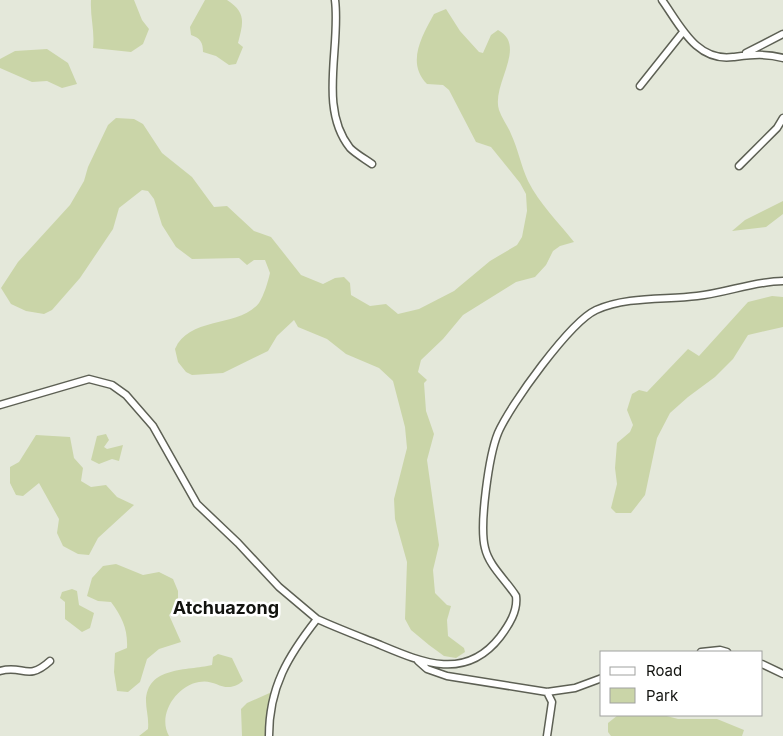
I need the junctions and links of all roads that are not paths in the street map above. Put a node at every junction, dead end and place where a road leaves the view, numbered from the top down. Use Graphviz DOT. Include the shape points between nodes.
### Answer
graph roads {
  1 [pos="335,0"];
  2 [pos="662,0"];
  3 [pos="683,32"];
  4 [pos="783,34"];
  5 [pos="743,55"];
  6 [pos="783,58"];
  7 [pos="640,86"];
  8 [pos="783,118"];
  9 [pos="372,164"];
  10 [pos="739,166"];
  11 [pos="783,281"];
  12 [pos="0,405"];
  13 [pos="317,620"];
  14 [pos="711,651"];
  15 [pos="724,651"];
  16 [pos="418,660"];
  17 [pos="50,661"];
  18 [pos="763,664"];
  19 [pos="0,671"];
  20 [pos="783,674"];
  21 [pos="600,679"];
  22 [pos="547,692"];
  23 [pos="268,736"];
  24 [pos="547,736"];
  1 -- 9 [label="street" via="337,28 332,89 335,116 351,149"];
  2 -- 3 [label="street"];
  3 -- 5 [label="street" via="708,54 724,58"];
  3 -- 7 [label="street"];
  4 -- 5 [label="street"];
  5 -- 6 [label="street" via="764,54"];
  8 -- 10 [label="street"];
  11 -- 16 [label="street" via="606,307 590,313 573,328 537,371 498,432 493,449 483,536 489,559 516,596 517,603 510,622 497,641 477,658 448,665"];
  12 -- 13 [label="street" via="89,380 112,385 126,395 154,426 197,504 296,604"];
  13 -- 16 [label="street"];
  13 -- 23 [label="street" via="282,670"];
  14 -- 15 [label="street"];
  16 -- 22 [label="street" via="427,669 447,676"];
  17 -- 19 [label="street" via="41,670 32,672"];
  18 -- 20 [label="street"];
  21 -- 22 [label="street" via="575,688"];
  22 -- 24 [label="street" via="552,702"];
}
